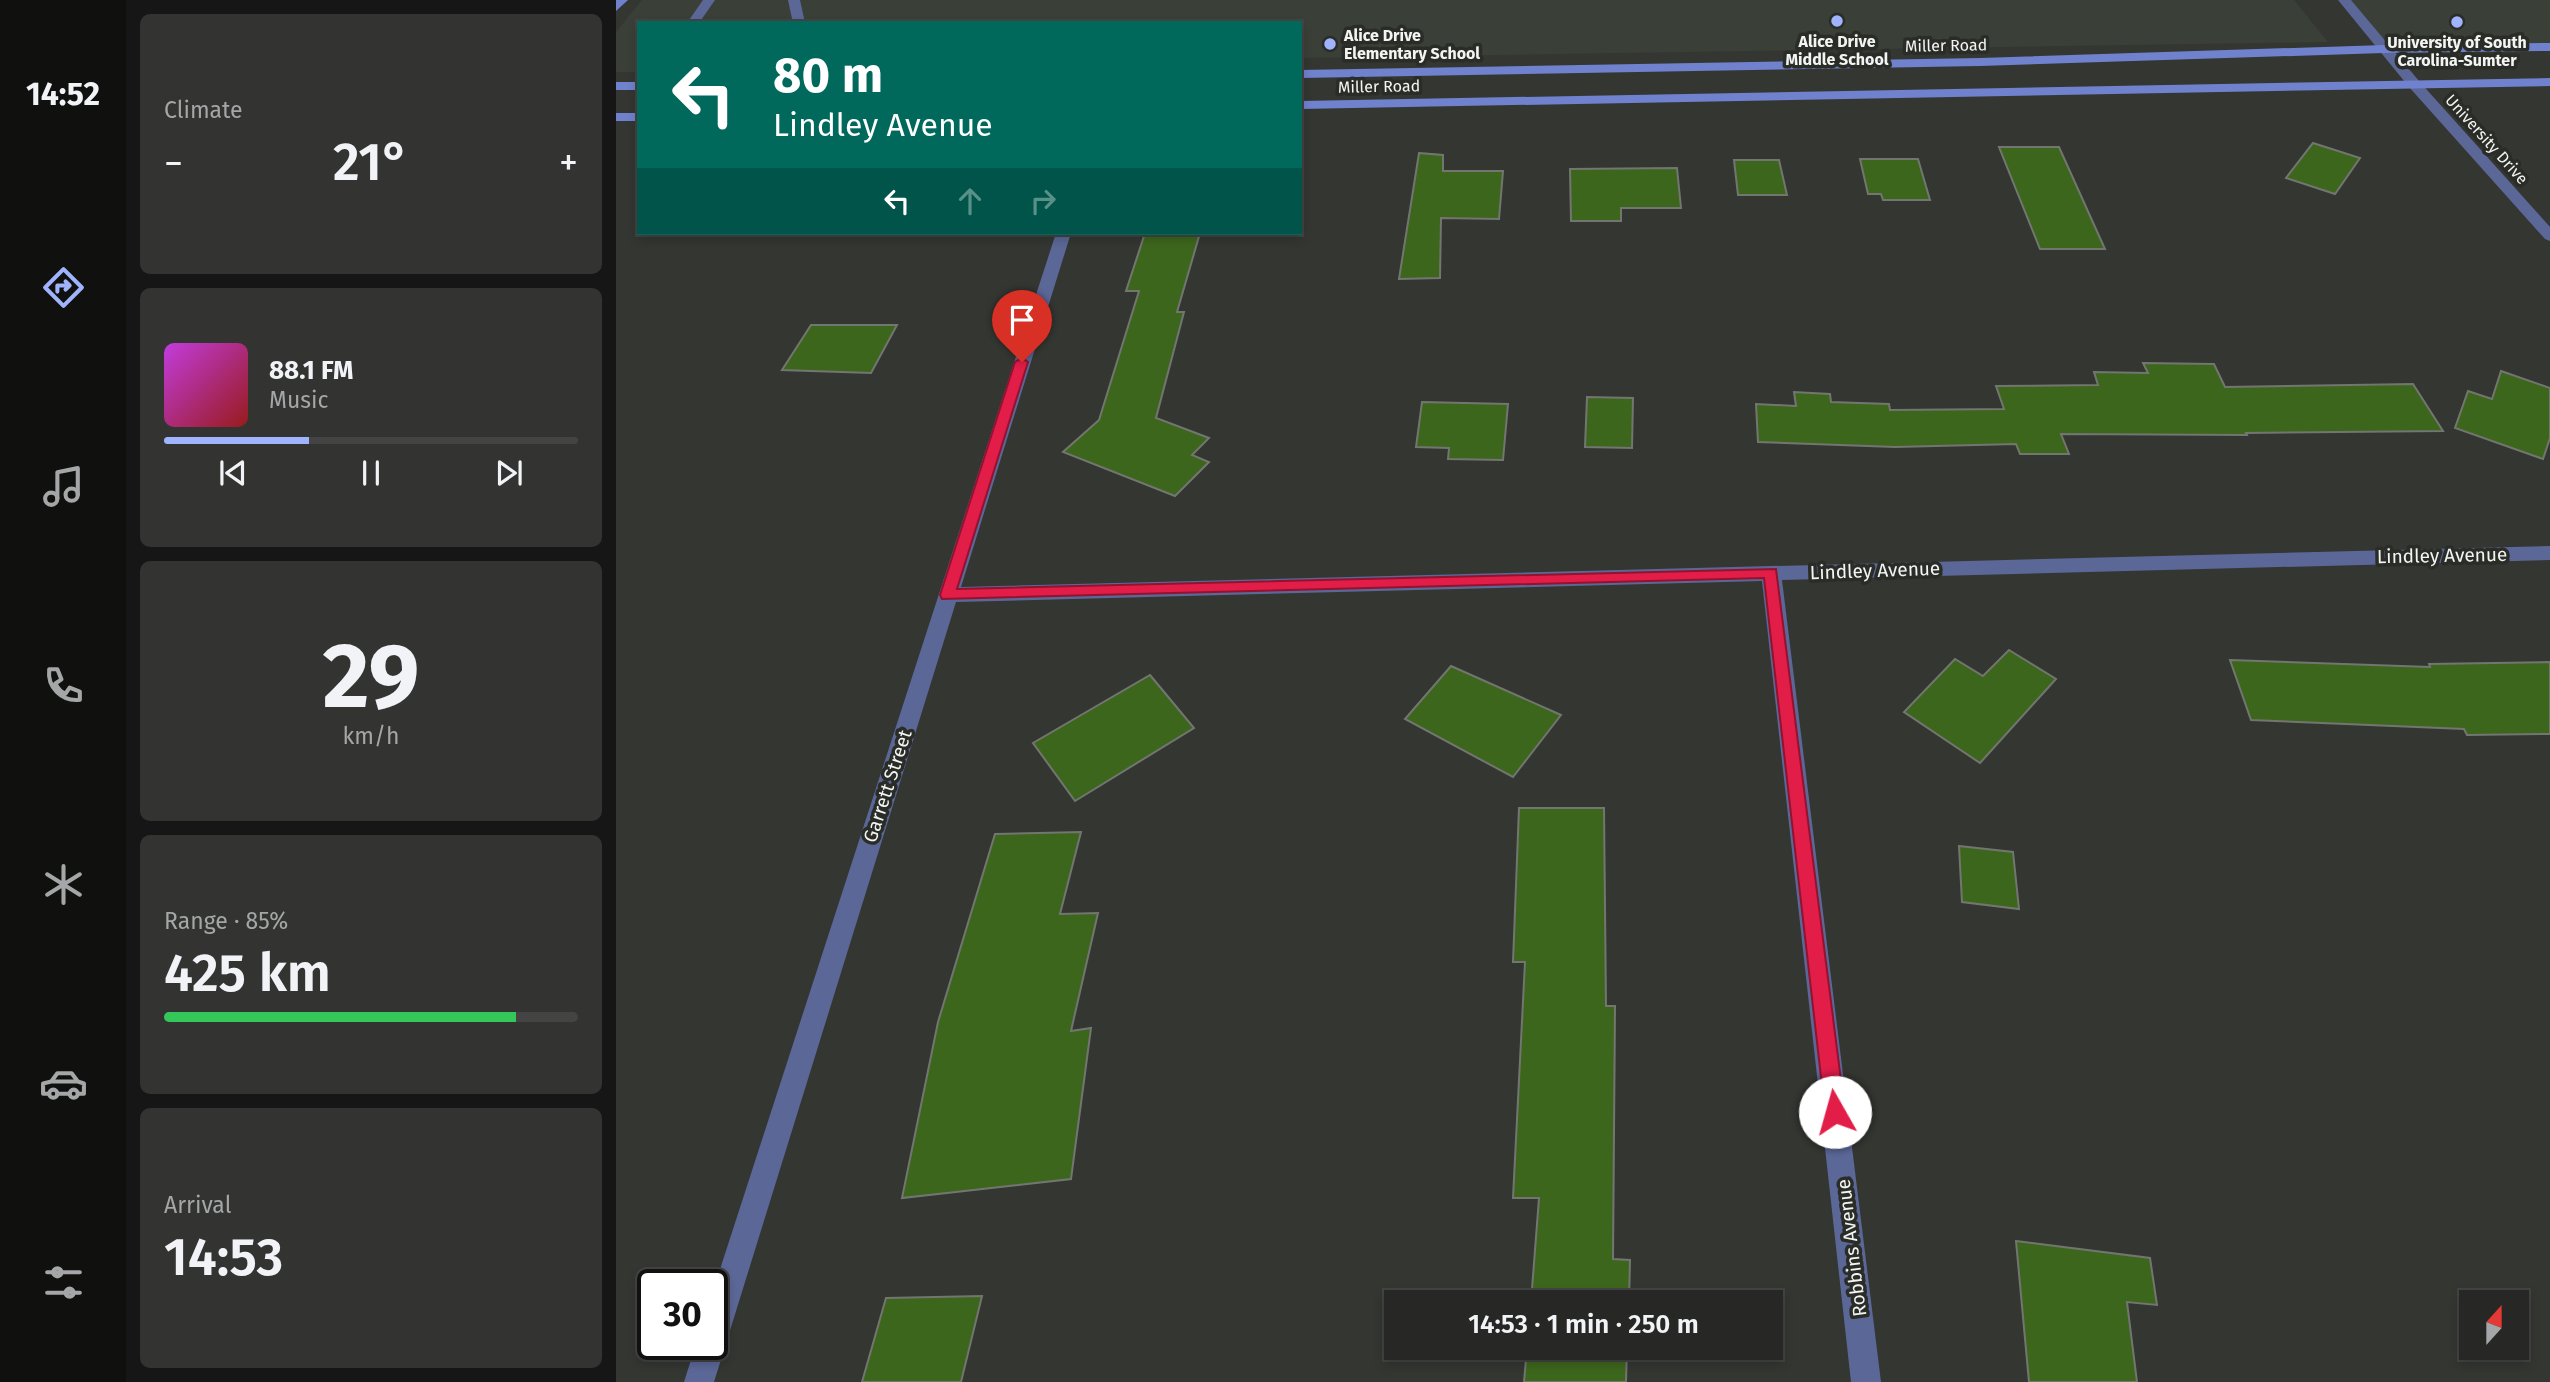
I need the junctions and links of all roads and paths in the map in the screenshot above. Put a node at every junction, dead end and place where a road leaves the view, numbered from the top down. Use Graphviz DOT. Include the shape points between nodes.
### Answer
graph roads {
  1 [pos="622,0"];
  2 [pos="709,0"];
  3 [pos="794,0"];
  4 [pos="2344,0"];
  5 [pos="616,7"];
  6 [pos="694,21"];
  7 [pos="799,21"];
  8 [pos="2550,47"];
  9 [pos="2384,49"];
  10 [pos="1302,74"];
  11 [pos="2550,82"];
  12 [pos="2414,85"];
  13 [pos="616,86"];
  14 [pos="637,86"];
  15 [pos="1302,105"];
  16 [pos="616,117"];
  17 [pos="637,117"];
  18 [pos="1062,235"];
  19 [pos="2550,236"];
  20 [pos="2550,553"];
  21 [pos="1770,573"];
  22 [pos="948,595"];
  23 [pos="728,1291"];
  24 [pos="706,1360"];
  25 [pos="699,1382"];
  26 [pos="1866,1382"];
  1 -- 5 [label="street"];
  2 -- 6 [label="street"];
  3 -- 7 [label="street"];
  4 -- 9 [label="street, University Drive"];
  8 -- 9 [label="street, Miller Road"];
  9 -- 10 [label="street, Miller Road"];
  9 -- 12 [label="street, University Drive"];
  11 -- 12 [label="street, Miller Road"];
  12 -- 15 [label="street, Miller Road"];
  12 -- 19 [label="street, University Drive"];
  13 -- 14 [label="street"];
  16 -- 17 [label="street"];
  18 -- 22 [label="street, Garrett Street"];
  20 -- 21 [label="street, Lindley Avenue"];
  21 -- 22 [label="street, Lindley Avenue"];
  21 -- 26 [label="street, Robbins Avenue"];
  22 -- 23 [label="street, Garrett Street"];
  24 -- 25 [label="street, Garrett Street"];
}
